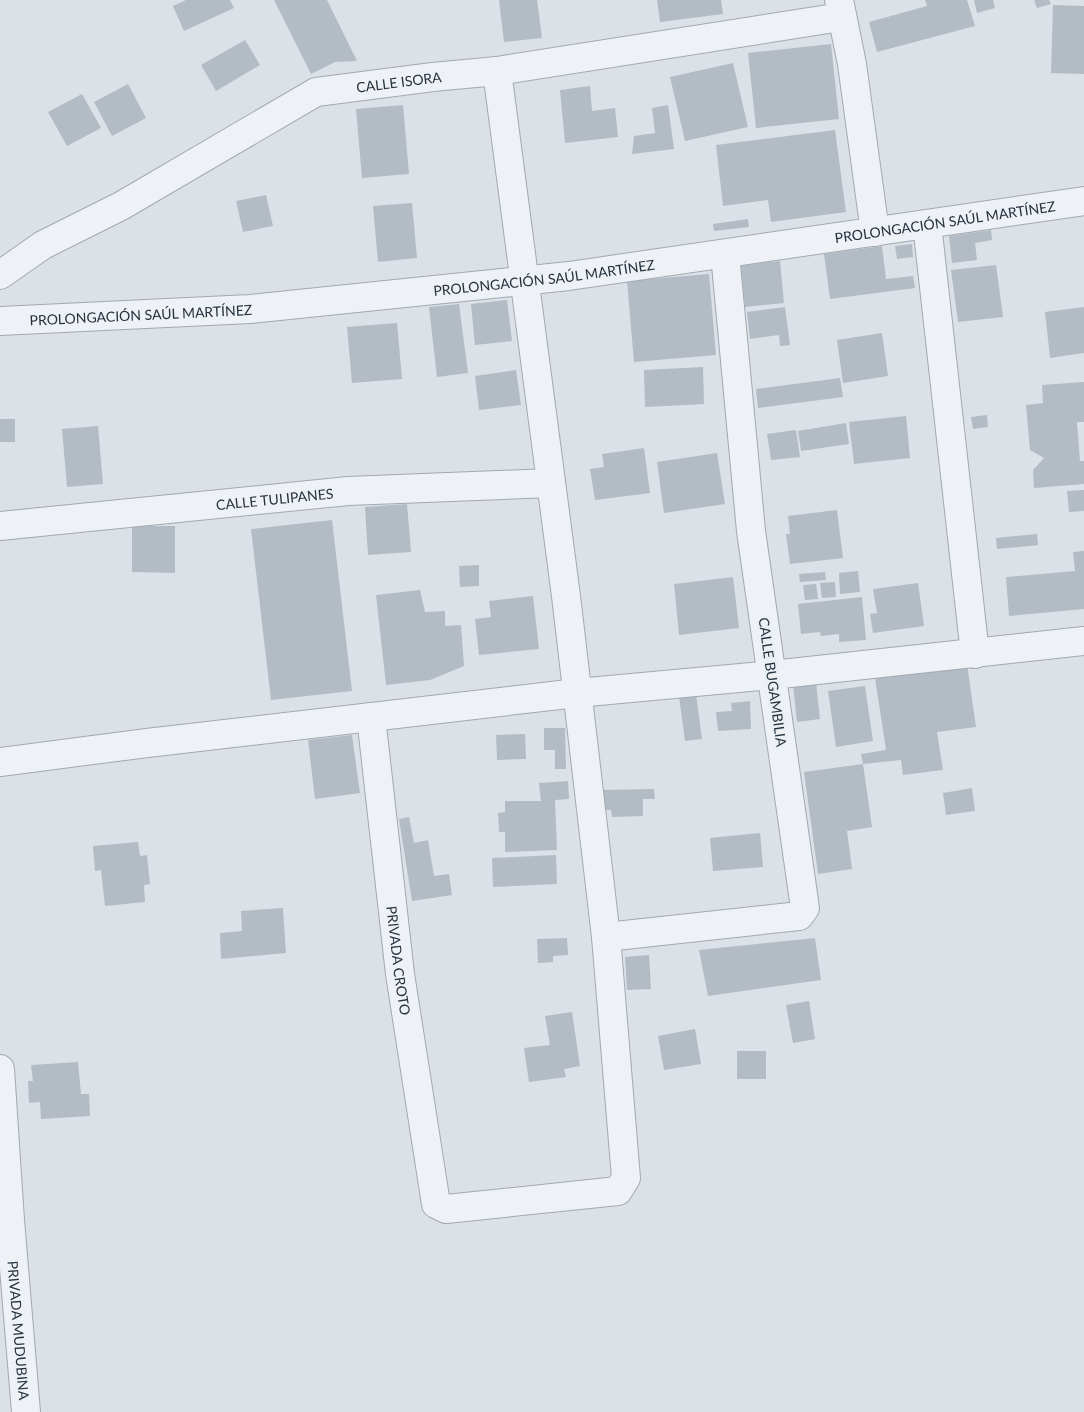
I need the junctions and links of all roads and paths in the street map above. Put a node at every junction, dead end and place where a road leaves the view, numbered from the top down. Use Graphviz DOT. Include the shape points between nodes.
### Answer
graph roads {
  1 [pos="840,8"];
  2 [pos="497,71"];
  3 [pos="1084,201"];
  4 [pos="927,224"];
  5 [pos="875,232"];
  6 [pos="725,254"];
  7 [pos="0,275"];
  8 [pos="523,281"];
  9 [pos="0,320"];
  10 [pos="551,483"];
  11 [pos="0,526"];
  12 [pos="1084,641"];
  13 [pos="975,654"];
  14 [pos="772,675"];
  15 [pos="577,692"];
  16 [pos="371,717"];
  17 [pos="0,762"];
  18 [pos="606,937"];
  19 [pos="0,1069"];
  20 [pos="26,1412"];
  1 -- 2 [label="street, CALLE ISORA"];
  1 -- 5 [label="street" via="852,64"];
  2 -- 7 [label="street, CALLE ISORA" via="316,92 121,206 42,245"];
  2 -- 8 [label="street"];
  3 -- 4 [label="street, PROLONGACIÓN SAÚL MARTÍNEZ"];
  4 -- 5 [label="street, PROLONGACIÓN SAÚL MARTÍNEZ"];
  4 -- 13 [label="street"];
  5 -- 6 [label="street, PROLONGACIÓN SAÚL MARTÍNEZ"];
  6 -- 8 [label="street, PROLONGACIÓN SAÚL MARTÍNEZ"];
  6 -- 14 [label="street, CALLE BUGAMBILIA" via="751,531"];
  8 -- 9 [label="street, PROLONGACIÓN SAÚL MARTÍNEZ" via="250,309"];
  8 -- 10 [label="street"];
  10 -- 11 [label="street, CALLE TULIPANES" via="348,491"];
  10 -- 15 [label="street"];
  12 -- 13 [label="street"];
  13 -- 14 [label="street"];
  14 -- 15 [label="street"];
  14 -- 18 [label="street, CALLE BUGAMBILIA" via="805,908 799,916"];
  15 -- 16 [label="street"];
  15 -- 18 [label="street"];
  16 -- 17 [label="street"];
  16 -- 18 [label="street, PRIVADA CROTO" via="400,974 436,1204 446,1209 618,1191 626,1178"];
  19 -- 20 [label="street, PRIVADA MUDUBINA"];
}
